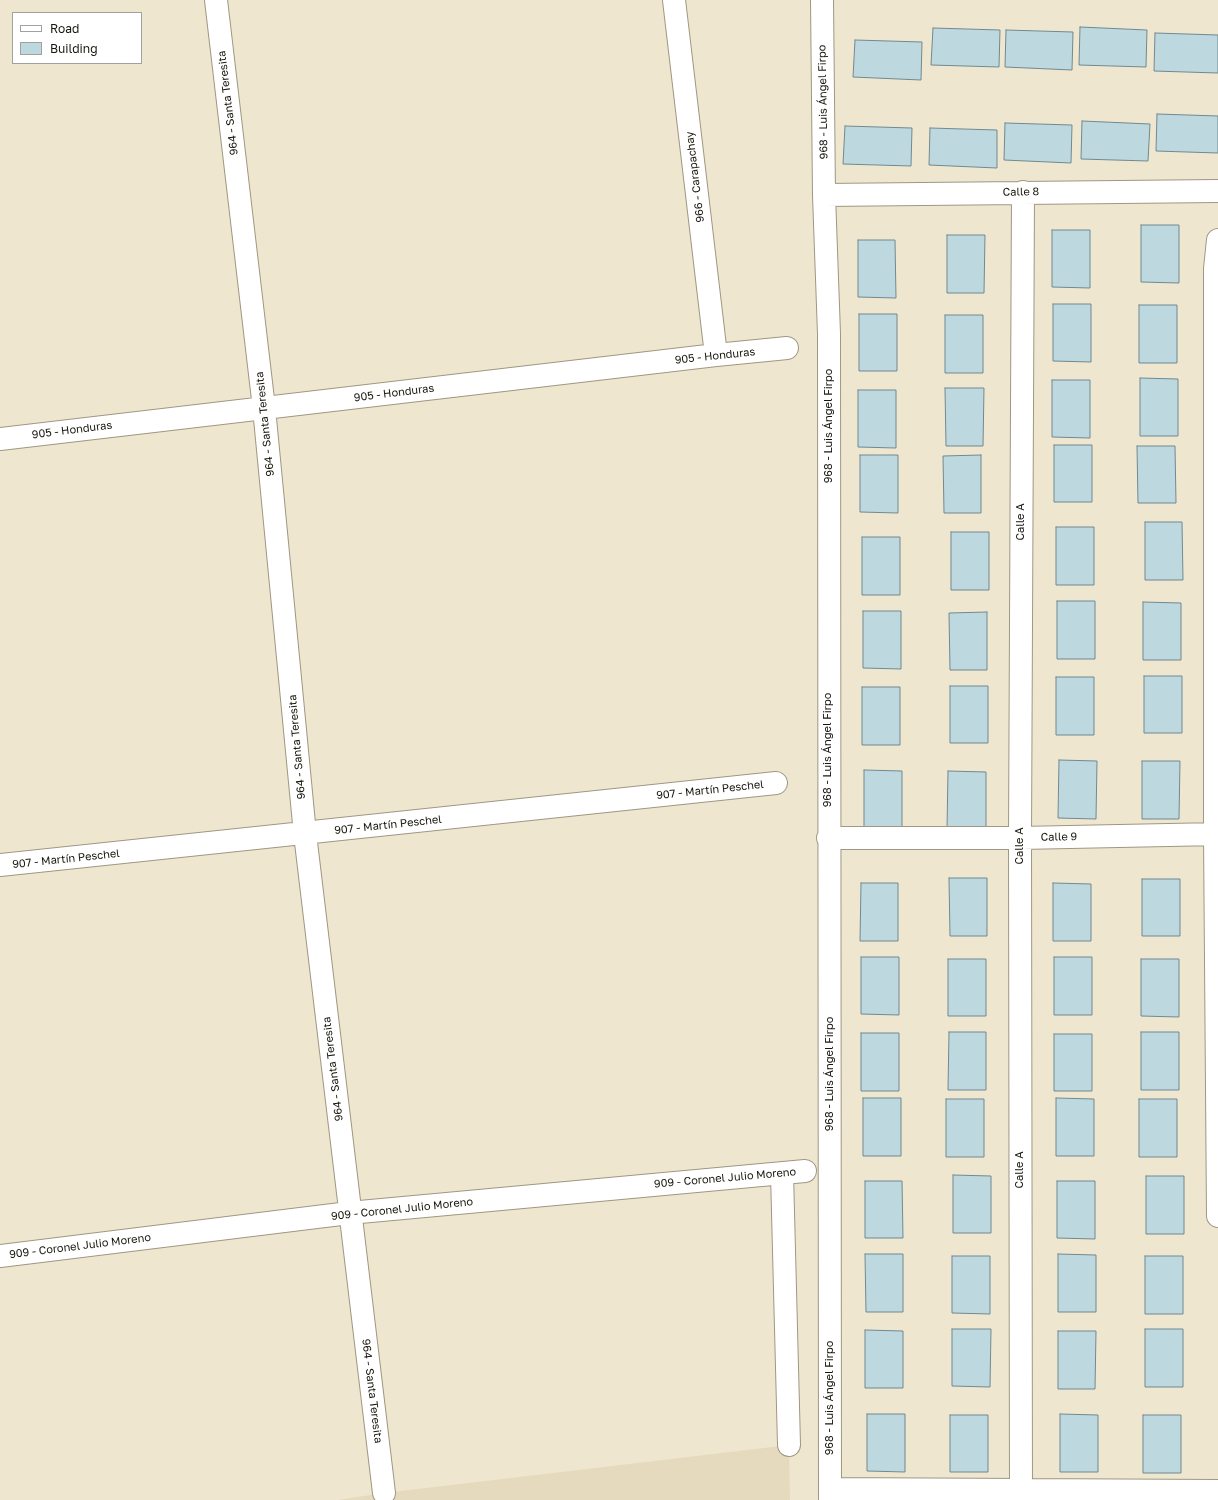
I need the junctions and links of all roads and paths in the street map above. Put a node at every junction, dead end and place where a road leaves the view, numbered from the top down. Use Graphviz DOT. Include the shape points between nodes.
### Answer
graph roads {
  1 [pos="216,0"];
  2 [pos="674,0"];
  3 [pos="822,0"];
  4 [pos="1218,191"];
  5 [pos="1023,192"];
  6 [pos="824,194"];
  7 [pos="1218,240"];
  8 [pos="787,348"];
  9 [pos="716,355"];
  10 [pos="264,408"];
  11 [pos="0,439"];
  12 [pos="776,783"];
  13 [pos="305,834"];
  14 [pos="1217,834"];
  15 [pos="828,838"];
  16 [pos="1020,838"];
  17 [pos="0,865"];
  18 [pos="805,1171"];
  19 [pos="782,1173"];
  20 [pos="349,1213"];
  21 [pos="1218,1216"];
  22 [pos="0,1256"];
  23 [pos="789,1445"];
  24 [pos="1218,1492"];
  25 [pos="384,1493"];
  26 [pos="830,1494"];
  27 [pos="1021,1496"];
  1 -- 10 [label="street, 964 - Santa Teresita"];
  2 -- 9 [label="street, 966 - Carapachay"];
  3 -- 6 [label="street, 968 - Luis Ángel Firpo"];
  4 -- 5 [label="street, Calle 8"];
  5 -- 6 [label="street, Calle 8"];
  5 -- 16 [label="street, Calle A"];
  6 -- 15 [label="street, 968 - Luis Ángel Firpo" via="829,334"];
  7 -- 14 [label="street" via="1215,269"];
  8 -- 9 [label="street, 905 - Honduras"];
  9 -- 10 [label="street, 905 - Honduras"];
  10 -- 11 [label="street, 905 - Honduras"];
  10 -- 13 [label="street, 964 - Santa Teresita"];
  12 -- 13 [label="street, 907 - Martín Peschel"];
  13 -- 17 [label="street, 907 - Martín Peschel"];
  13 -- 20 [label="street, 964 - Santa Teresita"];
  14 -- 16 [label="street, Calle 9"];
  14 -- 21 [label="street"];
  15 -- 16 [label="street, Calle 9"];
  15 -- 26 [label="street, 968 - Luis Ángel Firpo"];
  16 -- 27 [label="street, Calle A"];
  18 -- 19 [label="street, 909 - Coronel Julio Moreno"];
  19 -- 20 [label="street, 909 - Coronel Julio Moreno"];
  19 -- 23 [label="street"];
  20 -- 22 [label="street, 909 - Coronel Julio Moreno"];
  20 -- 25 [label="street, 964 - Santa Teresita"];
  24 -- 27 [label="street"];
  26 -- 27 [label="street"];
}
